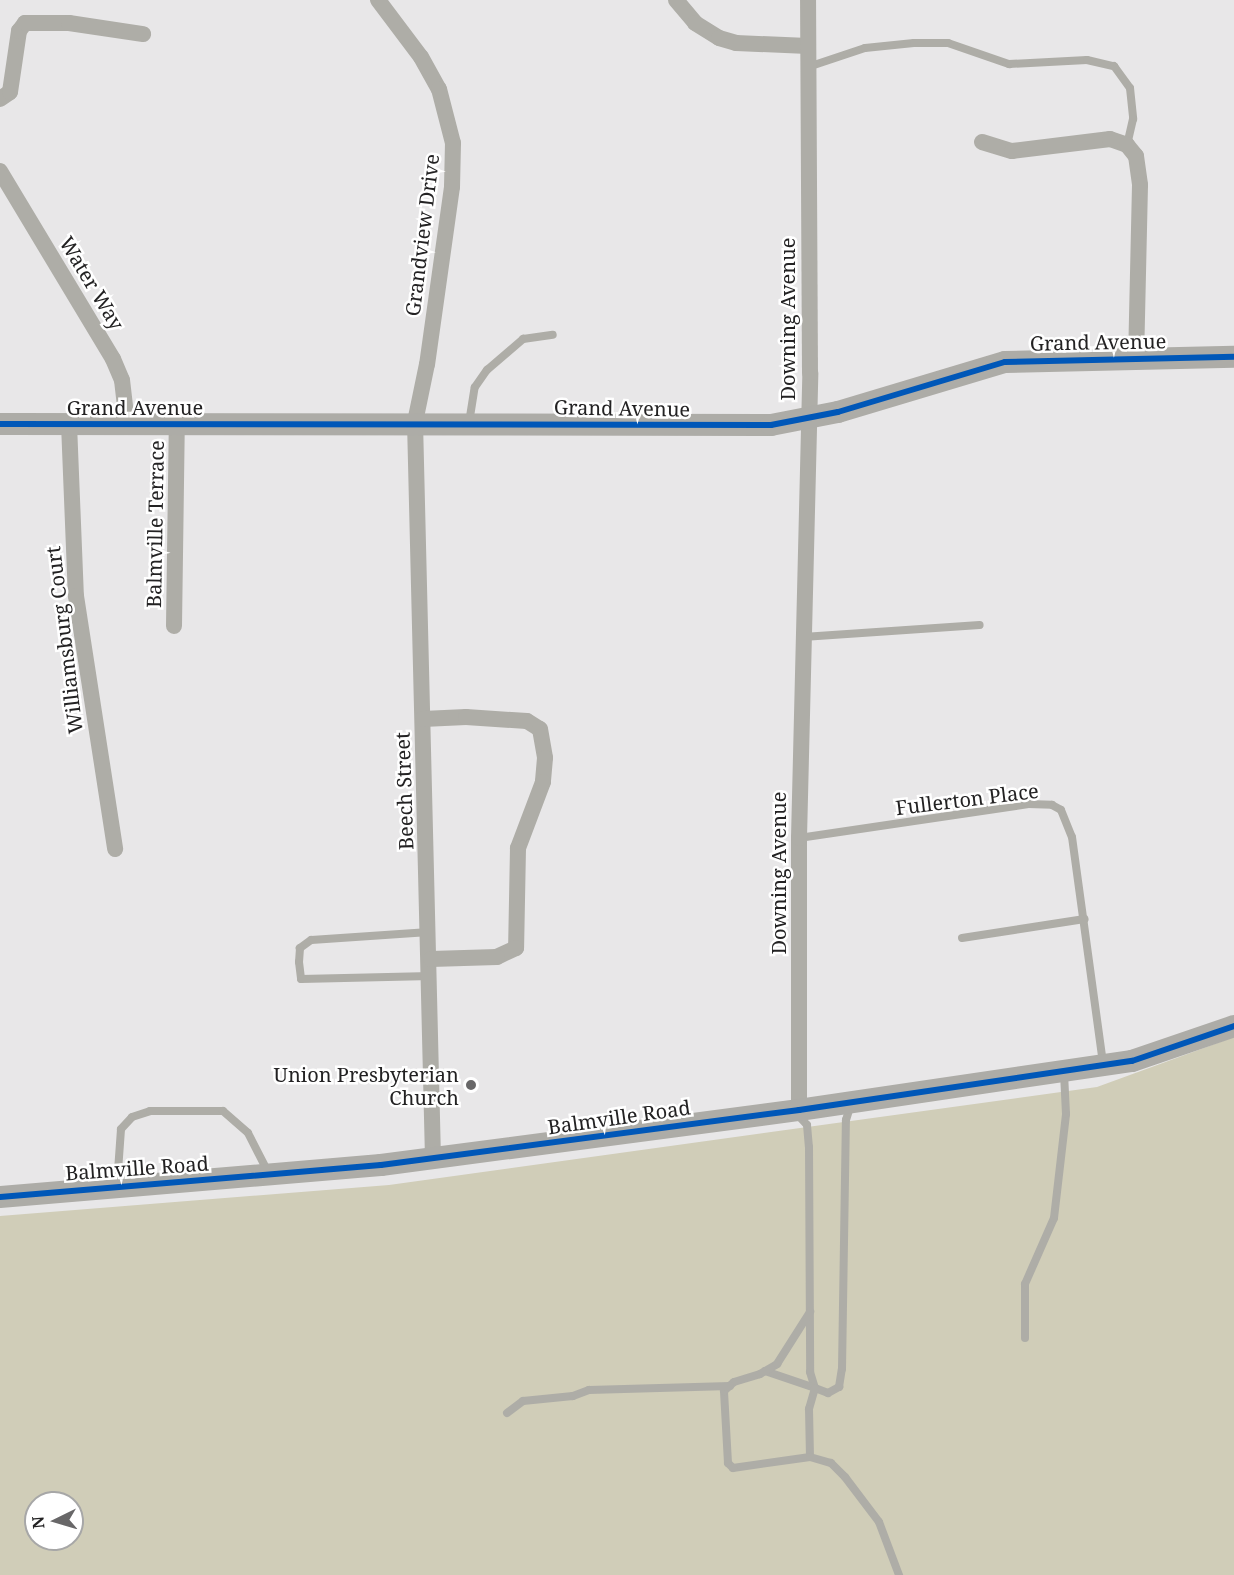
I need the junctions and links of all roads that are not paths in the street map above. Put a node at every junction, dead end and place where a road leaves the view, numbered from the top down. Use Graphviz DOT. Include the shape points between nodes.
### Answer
graph roads {
  1 [pos="378,0"];
  2 [pos="675,0"];
  3 [pos="808,0"];
  4 [pos="143,34"];
  5 [pos="808,46"];
  6 [pos="807,67"];
  7 [pos="0,99"];
  8 [pos="982,142"];
  9 [pos="1127,146"];
  10 [pos="0,171"];
  11 [pos="553,335"];
  12 [pos="1136,357"];
  13 [pos="1234,357"];
  14 [pos="808,419"];
  15 [pos="415,422"];
  16 [pos="127,423"];
  17 [pos="177,423"];
  18 [pos="470,423"];
  19 [pos="0,424"];
  20 [pos="69,424"];
  21 [pos="980,625"];
  22 [pos="174,626"];
  23 [pos="802,637"];
  24 [pos="423,719"];
  25 [pos="799,838"];
  26 [pos="115,849"];
  27 [pos="1085,919"];
  28 [pos="430,932"];
  29 [pos="962,938"];
  30 [pos="431,959"];
  31 [pos="431,976"];
  32 [pos="1234,1026"];
  33 [pos="1103,1067"];
  34 [pos="1064,1072"];
  35 [pos="852,1102"];
  36 [pos="796,1110"];
  37 [pos="433,1158"];
  38 [pos="269,1175"];
  39 [pos="117,1186"];
  40 [pos="0,1197"];
  41 [pos="810,1311"];
  42 [pos="1025,1338"];
  43 [pos="765,1371"];
  44 [pos="730,1386"];
  45 [pos="815,1389"];
  46 [pos="507,1413"];
  47 [pos="810,1457"];
  48 [pos="899,1575"];
  1 -- 15 [label="street, Grandview Drive" via="421,57 439,89 453,143 452,187 436,305"];
  2 -- 5 [label="street" via="695,23 719,38 736,43"];
  3 -- 5 [label="street, Downing Avenue"];
  4 -- 7 [label="street" via="69,23 25,23 19,31 10,92"];
  5 -- 6 [label="street, Downing Avenue"];
  6 -- 9 [label="lane" via="865,48 914,43 948,43 1009,64 1087,60 1114,66 1130,88 1133,119"];
  6 -- 14 [label="street, Downing Avenue"];
  8 -- 9 [label="street" via="1012,151 1110,140"];
  9 -- 12 [label="street" via="1136,156 1140,185"];
  10 -- 16 [label="street, Water Way" via="112,359 122,380"];
  11 -- 18 [label="lane" via="523,339 487,370 473,393"];
  12 -- 13 [label="street, Grand Avenue"];
  12 -- 14 [label="street, Grand Avenue" via="1005,362"];
  14 -- 18 [label="street, Grand Avenue" via="726,426"];
  14 -- 23 [label="street, Downing Avenue"];
  15 -- 17 [label="street, Grand Avenue"];
  15 -- 18 [label="street, Grand Avenue"];
  15 -- 24 [label="street, Beech Street"];
  16 -- 17 [label="street, Grand Avenue"];
  16 -- 20 [label="street, Grand Avenue"];
  17 -- 22 [label="street, Balmville Terrace"];
  19 -- 20 [label="street, Grand Avenue"];
  20 -- 26 [label="street, Williamsburg Court" via="76,596"];
  21 -- 23 [label="lane"];
  23 -- 25 [label="street, Downing Avenue"];
  24 -- 28 [label="street, Beech Street"];
  24 -- 30 [label="street" via="477,717 527,721 540,729 545,758 543,782 518,848 516,948 497,957"];
  25 -- 27 [label="lane, Fullerton Place" via="1028,804 1052,805 1067,819"];
  25 -- 36 [label="street, Downing Avenue"];
  27 -- 29 [label="lane"];
  27 -- 33 [label="lane, Fullerton Place"];
  28 -- 30 [label="street, Beech Street"];
  28 -- 31 [label="lane" via="311,940 300,948 299,962 301,979"];
  30 -- 31 [label="street, Beech Street"];
  31 -- 37 [label="street, Beech Street"];
  32 -- 33 [label="street, Balmville Road" via="1143,1058"];
  33 -- 34 [label="street, Balmville Road"];
  34 -- 35 [label="street, Balmville Road"];
  34 -- 42 [label="lane" via="1066,1114 1054,1218 1025,1284"];
  35 -- 36 [label="street, Balmville Road"];
  35 -- 45 [label="lane" via="846,1120 842,1369 839,1387 828,1393"];
  36 -- 37 [label="street, Balmville Road"];
  36 -- 41 [label="lane" via="807,1125 809,1147"];
  37 -- 38 [label="street, Balmville Road"];
  38 -- 39 [label="street, Balmville Road"];
  38 -- 39 [label="lane" via="248,1133 223,1111 150,1111 132,1117 121,1129"];
  39 -- 40 [label="street, Balmville Road"];
  41 -- 43 [label="lane" via="791,1347"];
  41 -- 45 [label="lane" via="810,1372"];
  43 -- 44 [label="lane"];
  43 -- 45 [label="lane"];
  44 -- 46 [label="lane" via="589,1390 573,1396 523,1401"];
  44 -- 47 [label="lane" via="724,1391 728,1463 734,1468"];
  45 -- 47 [label="lane" via="809,1409"];
  47 -- 48 [label="lane" via="831,1464 859,1495 879,1522"];
}
